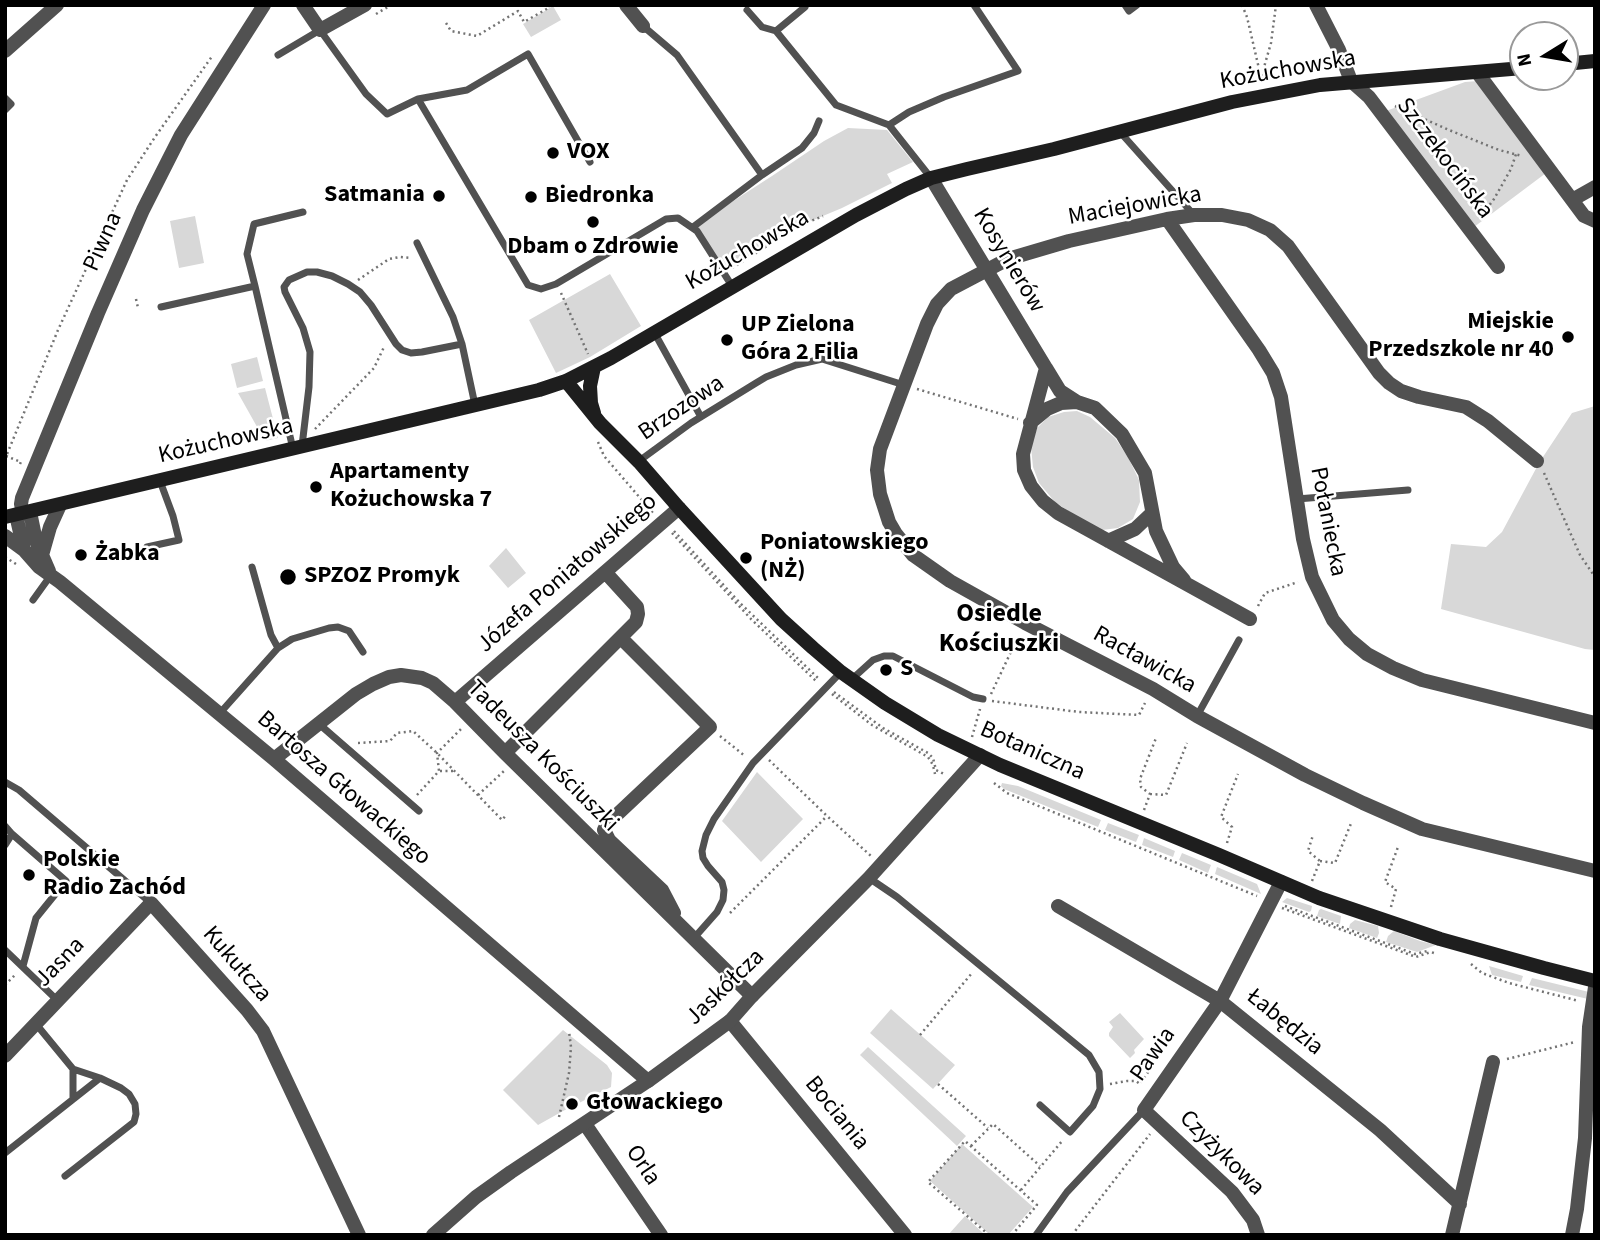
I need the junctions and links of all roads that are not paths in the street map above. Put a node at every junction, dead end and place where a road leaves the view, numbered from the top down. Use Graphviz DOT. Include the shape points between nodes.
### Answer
graph roads {
  1 [pos="57,5"];
  2 [pos="264,5"];
  3 [pos="303,5"];
  4 [pos="365,5"];
  5 [pos="626,5"];
  6 [pos="974,5"];
  7 [pos="1125,5"];
  8 [pos="1137,5"];
  9 [pos="1316,5"];
  10 [pos="805,7"];
  11 [pos="747,10"];
  12 [pos="643,26"];
  13 [pos="320,30"];
  14 [pos="776,31"];
  15 [pos="5,51"];
  16 [pos="278,55"];
  17 [pos="1509,69"];
  18 [pos="1477,72"];
  19 [pos="1351,82"];
  20 [pos="5,98"];
  21 [pos="418,99"];
  22 [pos="5,110"];
  23 [pos="820,121"];
  24 [pos="889,125"];
  25 [pos="1121,132"];
  26 [pos="590,162"];
  27 [pos="762,175"];
  28 [pos="932,178"];
  29 [pos="1595,187"];
  30 [pos="1572,200"];
  31 [pos="303,212"];
  32 [pos="1194,215"];
  33 [pos="1591,215"];
  34 [pos="1167,219"];
  35 [pos="693,227"];
  36 [pos="417,243"];
  37 [pos="1498,267"];
  38 [pos="987,270"];
  39 [pos="728,280"];
  40 [pos="255,286"];
  41 [pos="161,307"];
  42 [pos="654,332"];
  43 [pos="462,344"];
  44 [pos="594,361"];
  45 [pos="1046,368"];
  46 [pos="566,381"];
  47 [pos="904,385"];
  48 [pos="1077,402"];
  49 [pos="475,405"];
  50 [pos="596,417"];
  51 [pos="701,417"];
  52 [pos="1024,421"];
  53 [pos="297,449"];
  54 [pos="639,462"];
  55 [pos="1540,468"];
  56 [pos="160,481"];
  57 [pos="1409,490"];
  58 [pos="1297,499"];
  59 [pos="60,505"];
  60 [pos="679,508"];
  61 [pos="1152,513"];
  62 [pos="18,514"];
  63 [pos="5,536"];
  64 [pos="1108,541"];
  65 [pos="147,547"];
  66 [pos="24,550"];
  67 [pos="42,556"];
  68 [pos="252,567"];
  69 [pos="606,573"];
  70 [pos="51,575"];
  71 [pos="1187,584"];
  72 [pos="33,600"];
  73 [pos="1250,620"];
  74 [pos="621,638"];
  75 [pos="1239,640"];
  76 [pos="278,648"];
  77 [pos="363,652"];
  78 [pos="847,676"];
  79 [pos="983,699"];
  80 [pos="455,702"];
  81 [pos="220,713"];
  82 [pos="1197,716"];
  83 [pos="318,723"];
  84 [pos="1595,723"];
  85 [pos="980,755"];
  86 [pos="274,759"];
  87 [pos="506,761"];
  88 [pos="5,782"];
  89 [pos="419,811"];
  90 [pos="5,826"];
  91 [pos="12,834"];
  92 [pos="5,845"];
  93 [pos="1595,871"];
  94 [pos="869,878"];
  95 [pos="1281,882"];
  96 [pos="151,903"];
  97 [pos="1058,906"];
  98 [pos="680,925"];
  99 [pos="694,938"];
  100 [pos="5,950"];
  101 [pos="23,966"];
  102 [pos="1595,981"];
  103 [pos="1595,987"];
  104 [pos="752,996"];
  105 [pos="57,1000"];
  106 [pos="1220,1001"];
  107 [pos="730,1021"];
  108 [pos="36,1024"];
  109 [pos="5,1056"];
  110 [pos="1493,1062"];
  111 [pos="73,1069"];
  112 [pos="100,1078"];
  113 [pos="648,1081"];
  114 [pos="73,1099"];
  115 [pos="1040,1105"];
  116 [pos="1144,1110"];
  117 [pos="585,1124"];
  118 [pos="5,1153"];
  119 [pos="65,1176"];
  120 [pos="1460,1204"];
  121 [pos="359,1235"];
  122 [pos="433,1235"];
  123 [pos="661,1235"];
  124 [pos="905,1235"];
  125 [pos="1036,1235"];
  126 [pos="1258,1235"];
  127 [pos="1452,1235"];
  128 [pos="1572,1235"];
  1 -- 15 [label="street"];
  2 -- 62 [label="street, Piwna" via="181,135 143,210"];
  3 -- 13 [label="street"];
  4 -- 13 [label="street"];
  5 -- 12 [label="street"];
  6 -- 24 [label="lane" via="1018,71 944,97"];
  7 -- 8 [label="lane" via="1129,11"];
  9 -- 19 [label="street"];
  10 -- 14 [label="lane"];
  11 -- 14 [label="lane" via="762,27"];
  12 -- 27 [label="lane" via="677,55"];
  13 -- 16 [label="lane"];
  13 -- 21 [label="lane" via="366,94 387,114"];
  14 -- 24 [label="lane" via="836,105"];
  17 -- 18 [label="main road, Kożuchowska"];
  18 -- 19 [label="main road, Kożuchowska"];
  18 -- 30 [label="street"];
  19 -- 25 [label="main road, Kożuchowska" via="1233,102"];
  19 -- 37 [label="street, Szczekocińska" via="1368,97"];
  20 -- 22 [label="lane" via="11,104"];
  21 -- 26 [label="lane" via="467,90 528,54"];
  21 -- 35 [label="lane" via="528,285 541,289 556,284 666,219 678,218"];
  23 -- 27 [label="lane" via="802,148"];
  24 -- 28 [label="lane"];
  25 -- 28 [label="main road, Kożuchowska"];
  25 -- 32 [label="lane"];
  27 -- 35 [label="lane"];
  28 -- 38 [label="street, Kosynierów"];
  28 -- 39 [label="main road, Kożuchowska"];
  29 -- 30 [label="street"];
  30 -- 33 [label="street"];
  31 -- 40 [label="lane" via="254,224 247,254"];
  32 -- 34 [label="street, Maciejowicka"];
  32 -- 55 [label="street, Maciejowicka" via="1248,220 1270,230 1288,246 1389,383 1419,397 1466,407"];
  34 -- 38 [label="street, Maciejowicka" via="1069,241"];
  34 -- 58 [label="street, Połaniecka" via="1273,373"];
  35 -- 39 [label="lane"];
  36 -- 43 [label="lane"];
  38 -- 45 [label="street, Kosynierów"];
  38 -- 47 [label="street, Racławicka" via="951,289 937,304"];
  39 -- 42 [label="main road, Kożuchowska"];
  40 -- 41 [label="lane"];
  40 -- 53 [label="lane"];
  42 -- 44 [label="main road, Kożuchowska"];
  42 -- 51 [label="lane"];
  43 -- 49 [label="lane"];
  43 -- 53 [label="lane" via="411,353 402,349 351,285 317,272 289,280 285,292 310,352 309,387"];
  44 -- 46 [label="main road, Kożuchowska"];
  44 -- 50 [label="main road" via="590,386"];
  45 -- 48 [label="street, Kosynierów" via="1060,391"];
  45 -- 52 [label="street, Kosynierów"];
  46 -- 49 [label="main road, Kożuchowska"];
  46 -- 50 [label="main road, Botaniczna"];
  47 -- 51 [label="lane, Brzozowa" via="822,359 766,377"];
  47 -- 82 [label="street, Racławicka" via="877,470 889,522 904,545 925,565"];
  48 -- 52 [label="street" via="1061,403"];
  48 -- 61 [label="street, Kosynierów" via="1095,408 1122,434 1145,473"];
  49 -- 53 [label="main road, Kożuchowska"];
  50 -- 54 [label="main road, Botaniczna"];
  51 -- 54 [label="lane, Brzozowa"];
  52 -- 64 [label="street, Kosynierów" via="1024,470 1031,486 1058,513"];
  53 -- 56 [label="main road, Kożuchowska"];
  54 -- 60 [label="main road, Botaniczna"];
  56 -- 59 [label="main road, Kożuchowska"];
  56 -- 65 [label="lane" via="179,540"];
  57 -- 58 [label="lane"];
  58 -- 84 [label="street, Połaniecka" via="1320,597 1341,630 1367,653 1422,680"];
  59 -- 62 [label="main road, Kożuchowska"];
  59 -- 67 [label="street"];
  60 -- 69 [label="street, Józefa Poniatowskiego"];
  60 -- 78 [label="main road, Botaniczna" via="781,619"];
  61 -- 64 [label="street" via="1135,529"];
  61 -- 71 [label="street, Kosynierów" via="1165,552"];
  62 -- 66 [label="street"];
  62 -- 67 [label="street"];
  63 -- 66 [label="street, Bartosza Głowackiego"];
  64 -- 71 [label="street, Kosynierów"];
  66 -- 70 [label="street, Bartosza Głowackiego"];
  67 -- 70 [label="street"];
  68 -- 76 [label="lane"];
  69 -- 74 [label="street" via="637,607 636,622"];
  69 -- 80 [label="street, Józefa Poniatowskiego"];
  70 -- 72 [label="lane"];
  70 -- 81 [label="street, Bartosza Głowackiego"];
  71 -- 73 [label="street, Kosynierów"];
  74 -- 87 [label="street"];
  74 -- 98 [label="street" via="710,727 604,830 662,890"];
  75 -- 82 [label="lane"];
  76 -- 77 [label="lane" via="292,639 338,627 349,631"];
  76 -- 81 [label="lane"];
  78 -- 79 [label="lane" via="873,660 893,656"];
  78 -- 85 [label="main road, Botaniczna" via="938,735"];
  78 -- 99 [label="lane" via="753,763 714,819 702,850 722,882 723,900"];
  80 -- 83 [label="street, Tadeusza Kościuszki" via="433,682 401,675 373,684"];
  80 -- 87 [label="street, Tadeusza Kościuszki"];
  81 -- 86 [label="street, Bartosza Głowackiego"];
  82 -- 93 [label="street, Racławicka" via="1305,775 1422,829"];
  83 -- 86 [label="street, Tadeusza Kościuszki"];
  83 -- 89 [label="lane"];
  85 -- 94 [label="street, Jaskółcza"];
  85 -- 95 [label="main road, Botaniczna"];
  86 -- 113 [label="street, Bartosza Głowackiego"];
  87 -- 98 [label="street, Tadeusza Kościuszki"];
  88 -- 96 [label="lane, Kukułcza"];
  90 -- 91 [label="lane"];
  91 -- 92 [label="lane"];
  91 -- 101 [label="lane" via="66,881 36,918"];
  94 -- 104 [label="street, Jaskółcza"];
  94 -- 115 [label="lane" via="1089,1055 1099,1072 1100,1089 1093,1106 1070,1132"];
  95 -- 102 [label="main road, Botaniczna" via="1440,939"];
  95 -- 106 [label="street, Pawia"];
  96 -- 105 [label="street, Jasna"];
  96 -- 121 [label="street, Kukułcza" via="262,1031"];
  97 -- 106 [label="street, Łabędzia"];
  98 -- 99 [label="street, Tadeusza Kościuszki"];
  99 -- 104 [label="street, Tadeusza Kościuszki"];
  100 -- 101 [label="lane"];
  101 -- 105 [label="lane"];
  103 -- 128 [label="street" via="1585,1138"];
  104 -- 107 [label="street, Jaskółcza"];
  105 -- 108 [label="street, Jasna"];
  106 -- 116 [label="street, Pawia"];
  106 -- 120 [label="street, Łabędzia" via="1380,1130"];
  107 -- 113 [label="street, Jaskółcza"];
  107 -- 124 [label="street, Bociania"];
  108 -- 109 [label="street, Jasna"];
  108 -- 111 [label="lane"];
  110 -- 120 [label="street"];
  111 -- 112 [label="lane"];
  111 -- 114 [label="lane"];
  112 -- 114 [label="lane"];
  112 -- 119 [label="lane" via="129,1094 135,1104 134,1122"];
  113 -- 117 [label="street, Jaskółcza"];
  114 -- 118 [label="lane"];
  116 -- 125 [label="lane, Pawia" via="1067,1192"];
  116 -- 126 [label="street, Czyżykowa" via="1232,1192"];
  117 -- 122 [label="street, Jaskółcza" via="484,1191"];
  117 -- 123 [label="street, Orla"];
  120 -- 127 [label="street"];
}
